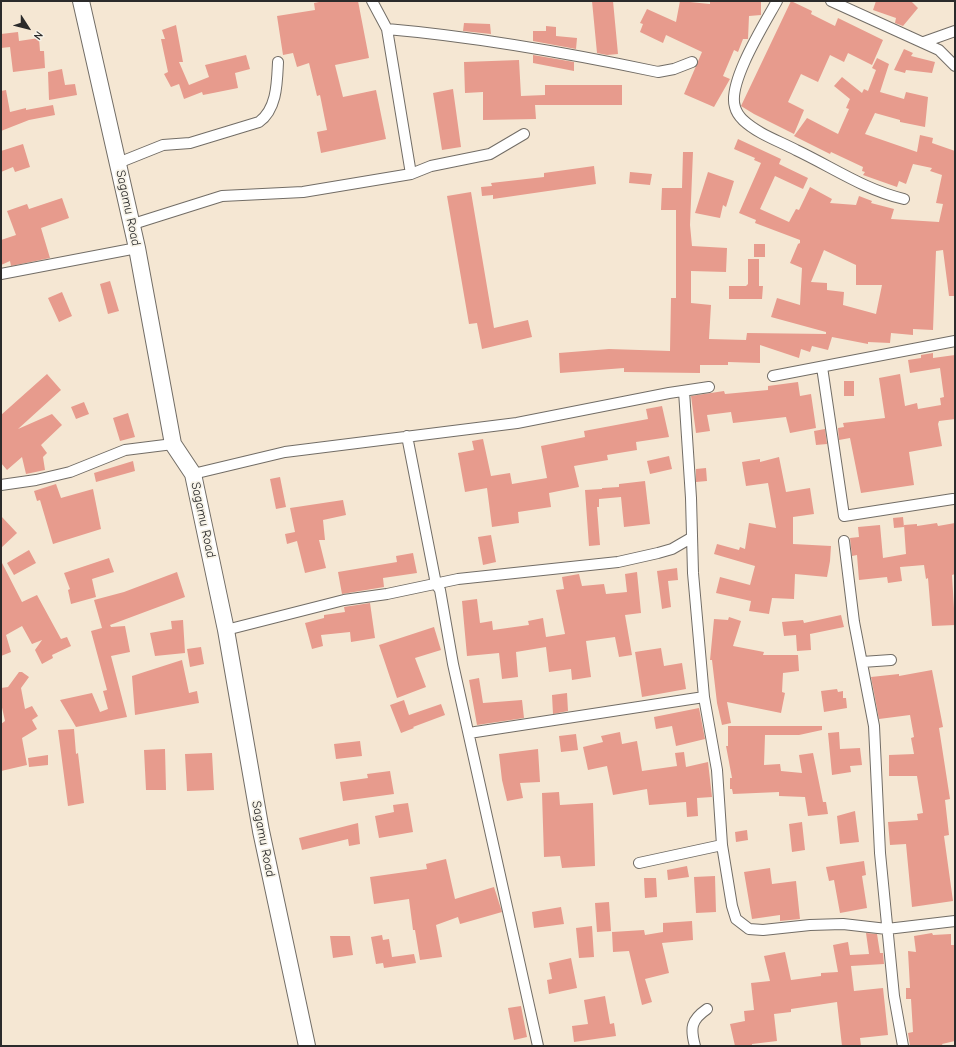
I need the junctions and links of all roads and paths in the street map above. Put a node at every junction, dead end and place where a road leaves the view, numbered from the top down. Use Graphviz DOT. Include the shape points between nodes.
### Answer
graph roads {
  1 [pos="81,1"];
  2 [pos="372,1"];
  3 [pos="777,1"];
  4 [pos="831,1"];
  5 [pos="387,30"];
  6 [pos="955,31"];
  7 [pos="924,42"];
  8 [pos="278,62"];
  9 [pos="692,62"];
  10 [pos="955,66"];
  11 [pos="524,134"];
  12 [pos="118,163"];
  13 [pos="411,174"];
  14 [pos="904,199"];
  15 [pos="130,225"];
  16 [pos="137,248"];
  17 [pos="1,274"];
  18 [pos="955,341"];
  19 [pos="822,367"];
  20 [pos="773,376"];
  21 [pos="709,387"];
  22 [pos="684,391"];
  23 [pos="407,436"];
  24 [pos="173,444"];
  25 [pos="193,474"];
  26 [pos="1,485"];
  27 [pos="953,499"];
  28 [pos="691,538"];
  29 [pos="844,541"];
  30 [pos="436,584"];
  31 [pos="226,630"];
  32 [pos="891,660"];
  33 [pos="862,662"];
  34 [pos="704,697"];
  35 [pos="469,733"];
  36 [pos="722,845"];
  37 [pos="640,863"];
  38 [pos="955,921"];
  39 [pos="887,929"];
  40 [pos="707,1009"];
  41 [pos="307,1046"];
  42 [pos="538,1046"];
  43 [pos="695,1046"];
  44 [pos="902,1046"];
  1 -- 12 [label="highway, Sagamu Road"];
  2 -- 5 [label="street"];
  3 -- 14 [label="street" via="738,78 734,93 735,107 742,120 762,133 858,182"];
  4 -- 7 [label="street"];
  5 -- 9 [label="street" via="553,51 658,72"];
  5 -- 13 [label="street"];
  6 -- 7 [label="street"];
  7 -- 10 [label="street" via="939,50"];
  8 -- 12 [label="street" via="277,86 270,109 259,122 190,143 163,145"];
  11 -- 13 [label="street" via="490,154 431,166"];
  12 -- 15 [label="highway, Sagamu Road"];
  13 -- 15 [label="street" via="303,192 222,196"];
  15 -- 16 [label="highway, Sagamu Road"];
  16 -- 17 [label="street"];
  16 -- 24 [label="highway, Sagamu Road"];
  18 -- 19 [label="street"];
  19 -- 20 [label="street"];
  19 -- 27 [label="street" via="844,516"];
  21 -- 22 [label="street"];
  22 -- 23 [label="street" via="517,423"];
  22 -- 28 [label="street" via="692,498"];
  23 -- 25 [label="street" via="285,452"];
  23 -- 30 [label="street"];
  24 -- 25 [label="highway, Sagamu Road"];
  24 -- 26 [label="street" via="125,450 70,472"];
  25 -- 31 [label="highway, Sagamu Road"];
  28 -- 30 [label="street" via="665,551 618,562 458,579"];
  28 -- 34 [label="street"];
  29 -- 33 [label="street" via="854,622"];
  30 -- 31 [label="street" via="344,600"];
  30 -- 35 [label="street" via="440,590"];
  31 -- 41 [label="highway, Sagamu Road" via="261,831"];
  32 -- 33 [label="street"];
  33 -- 39 [label="street" via="874,726 880,853"];
  34 -- 35 [label="street"];
  34 -- 36 [label="street" via="717,770"];
  35 -- 42 [label="street"];
  36 -- 37 [label="street"];
  36 -- 39 [label="street" via="736,919 749,929 844,924"];
  38 -- 39 [label="street"];
  39 -- 44 [label="street"];
  40 -- 43 [label="street" via="694,1021 692,1033"];
}
